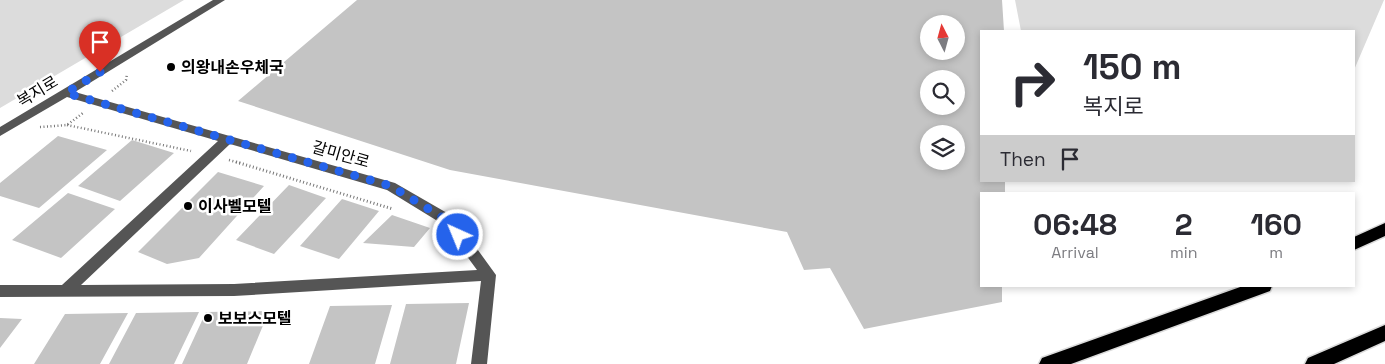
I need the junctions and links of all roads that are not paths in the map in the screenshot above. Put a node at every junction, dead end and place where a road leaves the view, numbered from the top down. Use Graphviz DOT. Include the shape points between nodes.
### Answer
graph roads {
  1 [pos="220,0"];
  2 [pos="66,93"];
  3 [pos="0,132"];
  4 [pos="228,139"];
  5 [pos="1385,229"];
  6 [pos="1355,244"];
  7 [pos="488,275"];
  8 [pos="1261,287"];
  9 [pos="0,291"];
  10 [pos="65,291"];
  11 [pos="1385,333"];
  12 [pos="1052,363"];
  13 [pos="478,364"];
  14 [pos="1036,364"];
  15 [pos="1314,364"];
  1 -- 2 [label="street, 복지로"];
  2 -- 3 [label="street, 복지로"];
  2 -- 4 [label="street, 갈미안로"];
  4 -- 7 [label="street, 갈미안로" via="391,186 448,221"];
  4 -- 10 [label="street"];
  5 -- 6 [label="highway"];
  7 -- 10 [label="street" via="234,290"];
  7 -- 13 [label="street"];
  8 -- 12 [label="highway"];
  9 -- 10 [label="street"];
  11 -- 15 [label="highway"];
  12 -- 14 [label="highway"];
}
